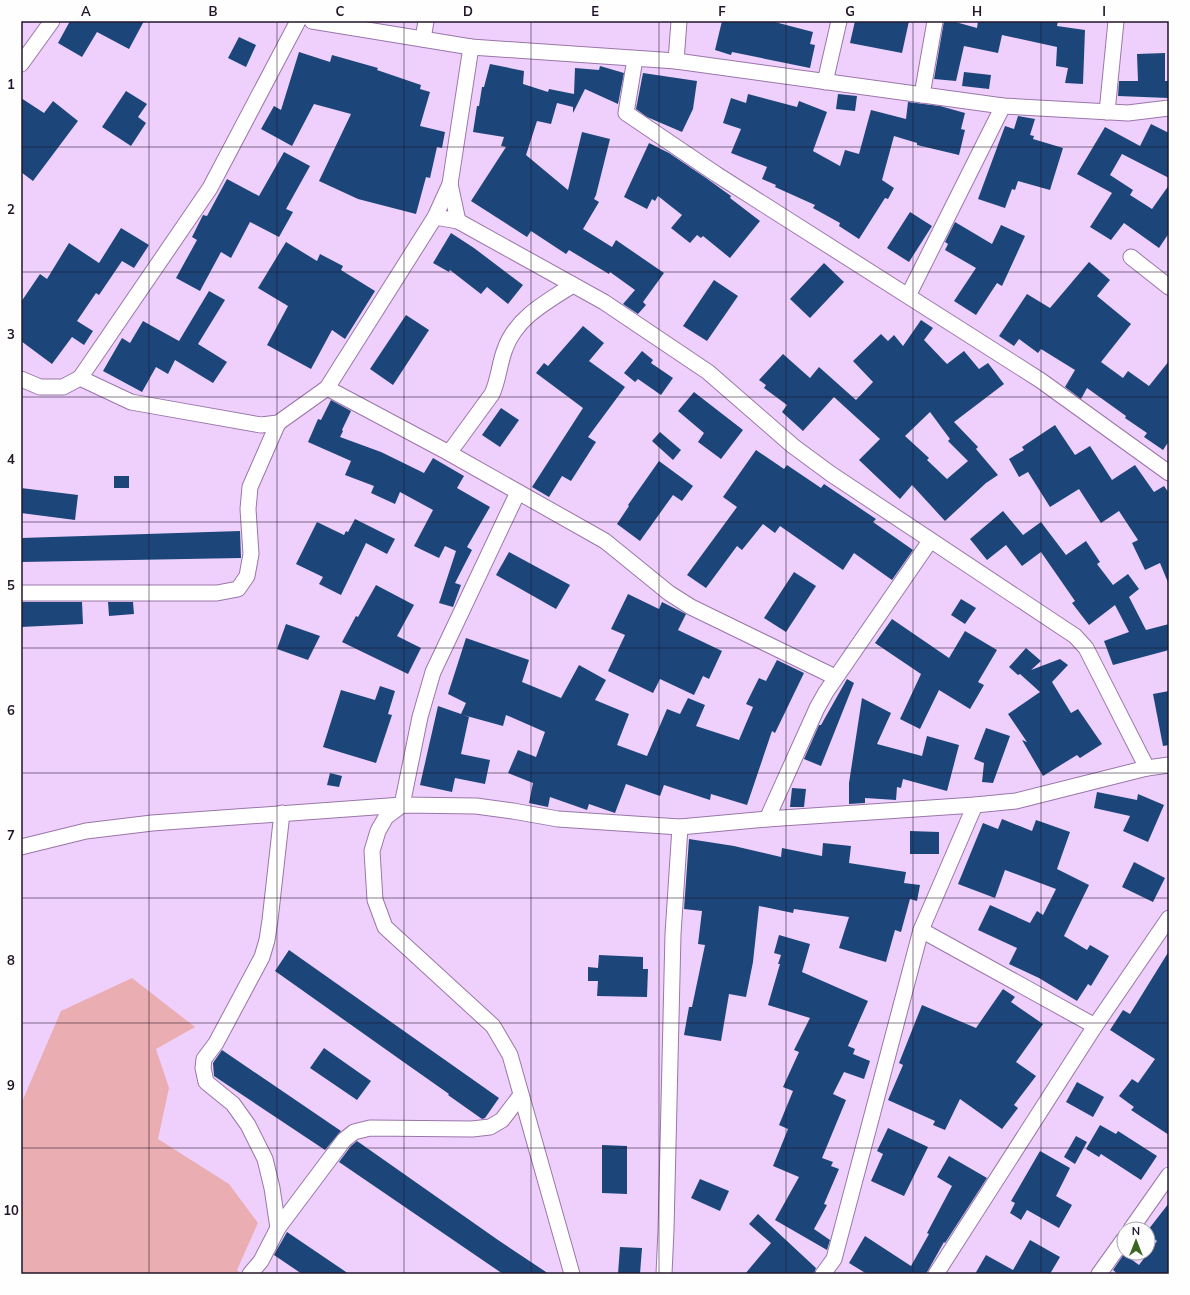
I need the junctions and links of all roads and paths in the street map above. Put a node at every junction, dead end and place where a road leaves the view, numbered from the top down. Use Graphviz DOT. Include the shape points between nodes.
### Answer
graph roads {
  1 [pos="52,21"];
  2 [pos="298,21"];
  3 [pos="312,21"];
  4 [pos="426,21"];
  5 [pos="678,21"];
  6 [pos="839,21"];
  7 [pos="935,21"];
  8 [pos="1116,21"];
  9 [pos="424,39"];
  10 [pos="471,47"];
  11 [pos="635,59"];
  12 [pos="676,61"];
  13 [pos="21,64"];
  14 [pos="825,82"];
  15 [pos="922,95"];
  16 [pos="1003,106"];
  17 [pos="1169,108"];
  18 [pos="1107,112"];
  19 [pos="450,184"];
  20 [pos="435,217"];
  21 [pos="458,221"];
  22 [pos="1131,257"];
  23 [pos="573,285"];
  24 [pos="1169,287"];
  25 [pos="909,294"];
  26 [pos="80,378"];
  27 [pos="21,379"];
  28 [pos="327,388"];
  29 [pos="278,423"];
  30 [pos="449,453"];
  31 [pos="1169,473"];
  32 [pos="518,492"];
  33 [pos="930,541"];
  34 [pos="21,593"];
  35 [pos="835,677"];
  36 [pos="1169,765"];
  37 [pos="1147,768"];
  38 [pos="402,805"];
  39 [pos="975,805"];
  40 [pos="282,813"];
  41 [pos="767,819"];
  42 [pos="680,827"];
  43 [pos="21,846"];
  44 [pos="1169,918"];
  45 [pos="921,930"];
  46 [pos="1095,1026"];
  47 [pos="521,1095"];
  48 [pos="1169,1175"];
  49 [pos="1137,1221"];
  50 [pos="278,1228"];
  51 [pos="1116,1250"];
  52 [pos="250,1274"];
  53 [pos="572,1274"];
  54 [pos="664,1274"];
  55 [pos="823,1274"];
  56 [pos="936,1274"];
  57 [pos="1099,1274"];
  1 -- 13 [label="street"];
  2 -- 26 [label="street" via="210,188"];
  3 -- 9 [label="street"];
  4 -- 9 [label="street"];
  5 -- 12 [label="street"];
  6 -- 14 [label="street"];
  7 -- 15 [label="street"];
  8 -- 18 [label="street"];
  9 -- 10 [label="street"];
  10 -- 11 [label="street"];
  10 -- 19 [label="street"];
  11 -- 12 [label="street"];
  11 -- 25 [label="street" via="626,113 716,174"];
  12 -- 14 [label="street"];
  14 -- 15 [label="street"];
  15 -- 16 [label="street"];
  16 -- 18 [label="street"];
  16 -- 25 [label="street"];
  17 -- 18 [label="street" via="1128,113"];
  19 -- 20 [label="street"];
  19 -- 21 [label="street"];
  20 -- 21 [label="street"];
  20 -- 28 [label="street"];
  21 -- 23 [label="street"];
  22 -- 24 [label="street"];
  23 -- 30 [label="street" via="524,319 512,335 505,349 492,394"];
  23 -- 33 [label="street" via="604,302 708,372 809,458"];
  25 -- 31 [label="street" via="1040,380"];
  26 -- 27 [label="street" via="63,387 40,387"];
  26 -- 29 [label="street" via="131,402 261,425"];
  28 -- 29 [label="street"];
  28 -- 30 [label="street"];
  29 -- 34 [label="street" via="250,487 248,509 251,554 247,576 238,589 217,593"];
  30 -- 32 [label="street"];
  32 -- 35 [label="street" via="605,541 669,593 691,607"];
  32 -- 38 [label="street" via="433,672 420,717"];
  33 -- 35 [label="street"];
  33 -- 37 [label="street" via="1074,636 1086,648"];
  35 -- 41 [label="street" via="817,708"];
  36 -- 37 [label="street"];
  37 -- 39 [label="street" via="1016,801"];
  38 -- 40 [label="street"];
  38 -- 42 [label="street" via="476,806 558,819"];
  38 -- 47 [label="street" via="386,817 372,850 375,900 385,926 493,1026 510,1055"];
  39 -- 41 [label="street"];
  39 -- 45 [label="street"];
  40 -- 43 [label="street" via="152,822 86,831"];
  40 -- 50 [label="street" via="269,926 262,957 216,1043 204,1059 203,1068 206,1082 233,1104 248,1125 265,1159"];
  41 -- 42 [label="street"];
  42 -- 54 [label="street" via="673,934"];
  44 -- 46 [label="street"];
  45 -- 46 [label="street"];
  45 -- 55 [label="street" via="834,1258"];
  46 -- 56 [label="street"];
  47 -- 50 [label="street" via="502,1120 490,1127 370,1128 354,1132 344,1140"];
  47 -- 53 [label="street"];
  48 -- 49 [label="street"];
  50 -- 52 [label="street" via="261,1261"];
  51 -- 57 [label="street"];
}
